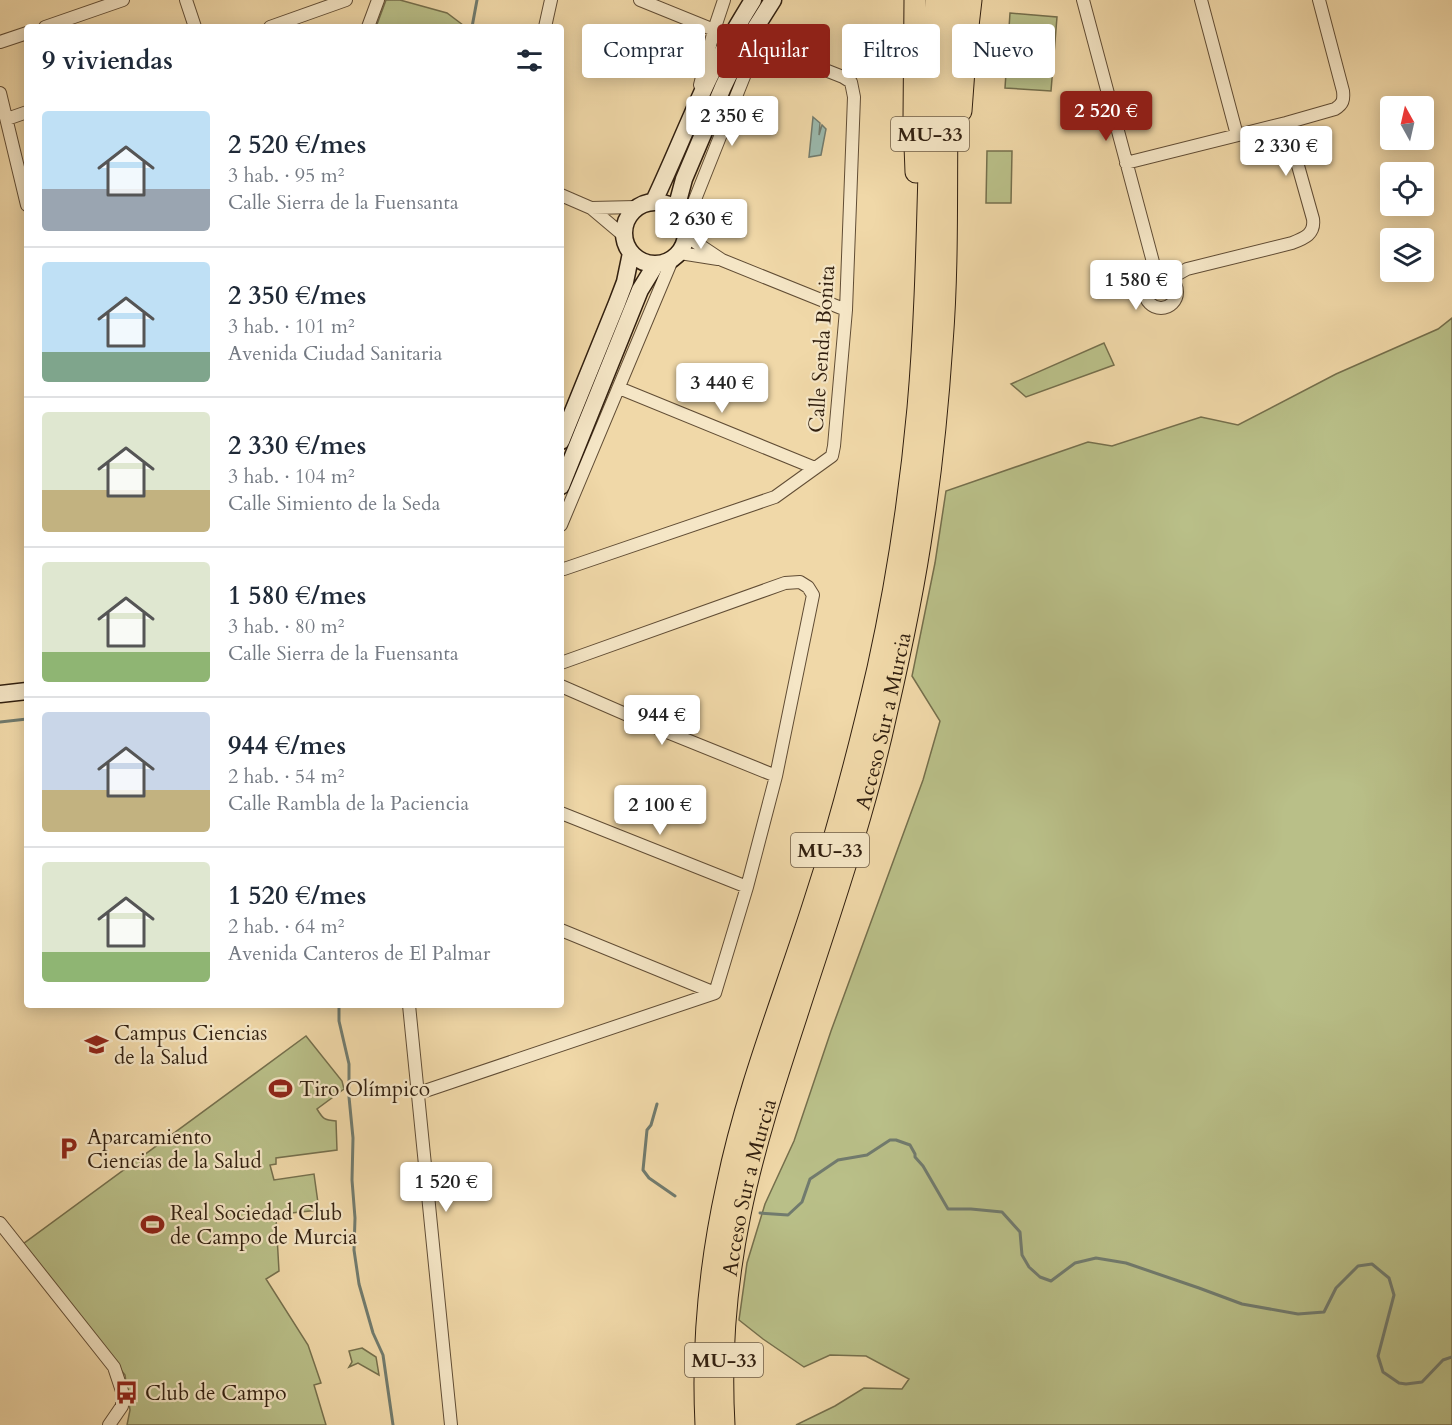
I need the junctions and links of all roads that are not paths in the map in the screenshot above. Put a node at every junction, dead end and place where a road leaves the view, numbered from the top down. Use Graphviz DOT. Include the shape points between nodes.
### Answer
graph roads {
  1 [pos="123,0"];
  2 [pos="186,0"];
  3 [pos="378,0"];
  4 [pos="551,0"];
  5 [pos="640,0"];
  6 [pos="724,0"];
  7 [pos="753,0"];
  8 [pos="773,0"];
  9 [pos="915,0"];
  10 [pos="936,0"];
  11 [pos="953,0"];
  12 [pos="971,0"];
  13 [pos="1083,0"];
  14 [pos="1201,0"];
  15 [pos="1319,0"];
  16 [pos="339,1"];
  17 [pos="302,21"];
  18 [pos="54,24"];
  19 [pos="194,24"];
  20 [pos="286,24"];
  21 [pos="369,24"];
  22 [pos="546,24"];
  23 [pos="714,30"];
  24 [pos="24,34"];
  25 [pos="0,42"];
  26 [pos="0,93"];
  27 [pos="24,113"];
  28 [pos="692,115"];
  29 [pos="7,119"];
  30 [pos="1286,123"];
  31 [pos="1237,135"];
  32 [pos="1126,164"];
  33 [pos="24,192"];
  34 [pos="564,196"];
  35 [pos="654,201"];
  36 [pos="591,207"];
  37 [pos="636,207"];
  38 [pos="676,209"];
  39 [pos="947,212"];
  40 [pos="687,234"];
  41 [pos="623,235"];
  42 [pos="631,253"];
  43 [pos="676,256"];
  44 [pos="722,260"];
  45 [pos="656,264"];
  46 [pos="926,268"];
  47 [pos="846,310"];
  48 [pos="619,388"];
  49 [pos="564,434"];
  50 [pos="815,468"];
  51 [pos="564,479"];
  52 [pos="564,518"];
  53 [pos="564,569"];
  54 [pos="564,662"];
  55 [pos="564,687"];
  56 [pos="24,691"];
  57 [pos="0,694"];
  58 [pos="776,776"];
  59 [pos="564,814"];
  60 [pos="747,887"];
  61 [pos="564,931"];
  62 [pos="715,993"];
  63 [pos="409,1008"];
  64 [pos="419,1093"];
  65 [pos="0,1223"];
  66 [pos="109,1425"];
  67 [pos="451,1425"];
  68 [pos="706,1425"];
  69 [pos="724,1425"];
  1 -- 18 [label="street"];
  2 -- 19 [label="street"];
  3 -- 21 [label="street"];
  4 -- 22 [label="street"];
  5 -- 23 [label="street"];
  6 -- 23 [label="street"];
  7 -- 28 [label="street" via="726,44"];
  8 -- 38 [label="street" via="723,87 684,179"];
  9 -- 46 [label="highway" via="917,195"];
  10 -- 46 [label="highway, Acceso Sur a Murcia / MU-33"];
  11 -- 39 [label="highway, Acceso Sur a Murcia / MU-33"];
  12 -- 39 [label="highway" via="957,161"];
  13 -- 32 [label="street"];
  14 -- 31 [label="street"];
  15 -- 30 [label="street" via="1344,99 1335,109"];
  16 -- 17 [label="street"];
  17 -- 20 [label="street"];
  23 -- 28 [label="street"];
  24 -- 25 [label="street"];
  26 -- 29 [label="street"];
  27 -- 29 [label="street"];
  28 -- 35 [label="street"];
  29 -- 33 [label="street"];
  30 -- 31 [label="street"];
  30 -- 32 [label="street" via="1313,219 1311,233 1292,243 1163,278"];
  31 -- 32 [label="street"];
  34 -- 36 [label="street"];
  35 -- 37 [label="street"];
  35 -- 38 [label="street"];
  36 -- 37 [label="street"];
  36 -- 41 [label="street"];
  37 -- 41 [label="street"];
  38 -- 40 [label="street"];
  39 -- 69 [label="highway, Acceso Sur a Murcia / MU-33" via="943,341 923,523 910,599 858,823 772,1089 746,1186 728,1294"];
  40 -- 43 [label="street"];
  40 -- 44 [label="street"];
  40 -- 47 [label="street, Calle Senda Bonita" via="694,202 752,59 772,49 843,77 851,82 854,97"];
  41 -- 42 [label="street"];
  42 -- 45 [label="street" via="642,262"];
  42 -- 49 [label="street" via="625,282"];
  43 -- 44 [label="street"];
  43 -- 45 [label="street"];
  43 -- 48 [label="street"];
  44 -- 47 [label="street"];
  45 -- 51 [label="street" via="640,290"];
  46 -- 68 [label="highway, Acceso Sur a Murcia / MU-33" via="912,467 890,611 840,819 753,1086 727,1184 709,1305"];
  47 -- 50 [label="street, Calle Senda Bonita" via="834,446 832,456"];
  48 -- 50 [label="street"];
  48 -- 52 [label="street"];
  50 -- 53 [label="street, Calle Senda Bonita" via="775,497"];
  54 -- 58 [label="street" via="785,583 800,582 813,595"];
  55 -- 58 [label="street"];
  56 -- 57 [label="street"];
  58 -- 60 [label="street"];
  59 -- 60 [label="street"];
  60 -- 62 [label="street"];
  61 -- 62 [label="street"];
  62 -- 64 [label="street"];
  63 -- 64 [label="street"];
  64 -- 67 [label="street"];
  65 -- 66 [label="street" via="114,1367 122,1391 122,1406"];
}
